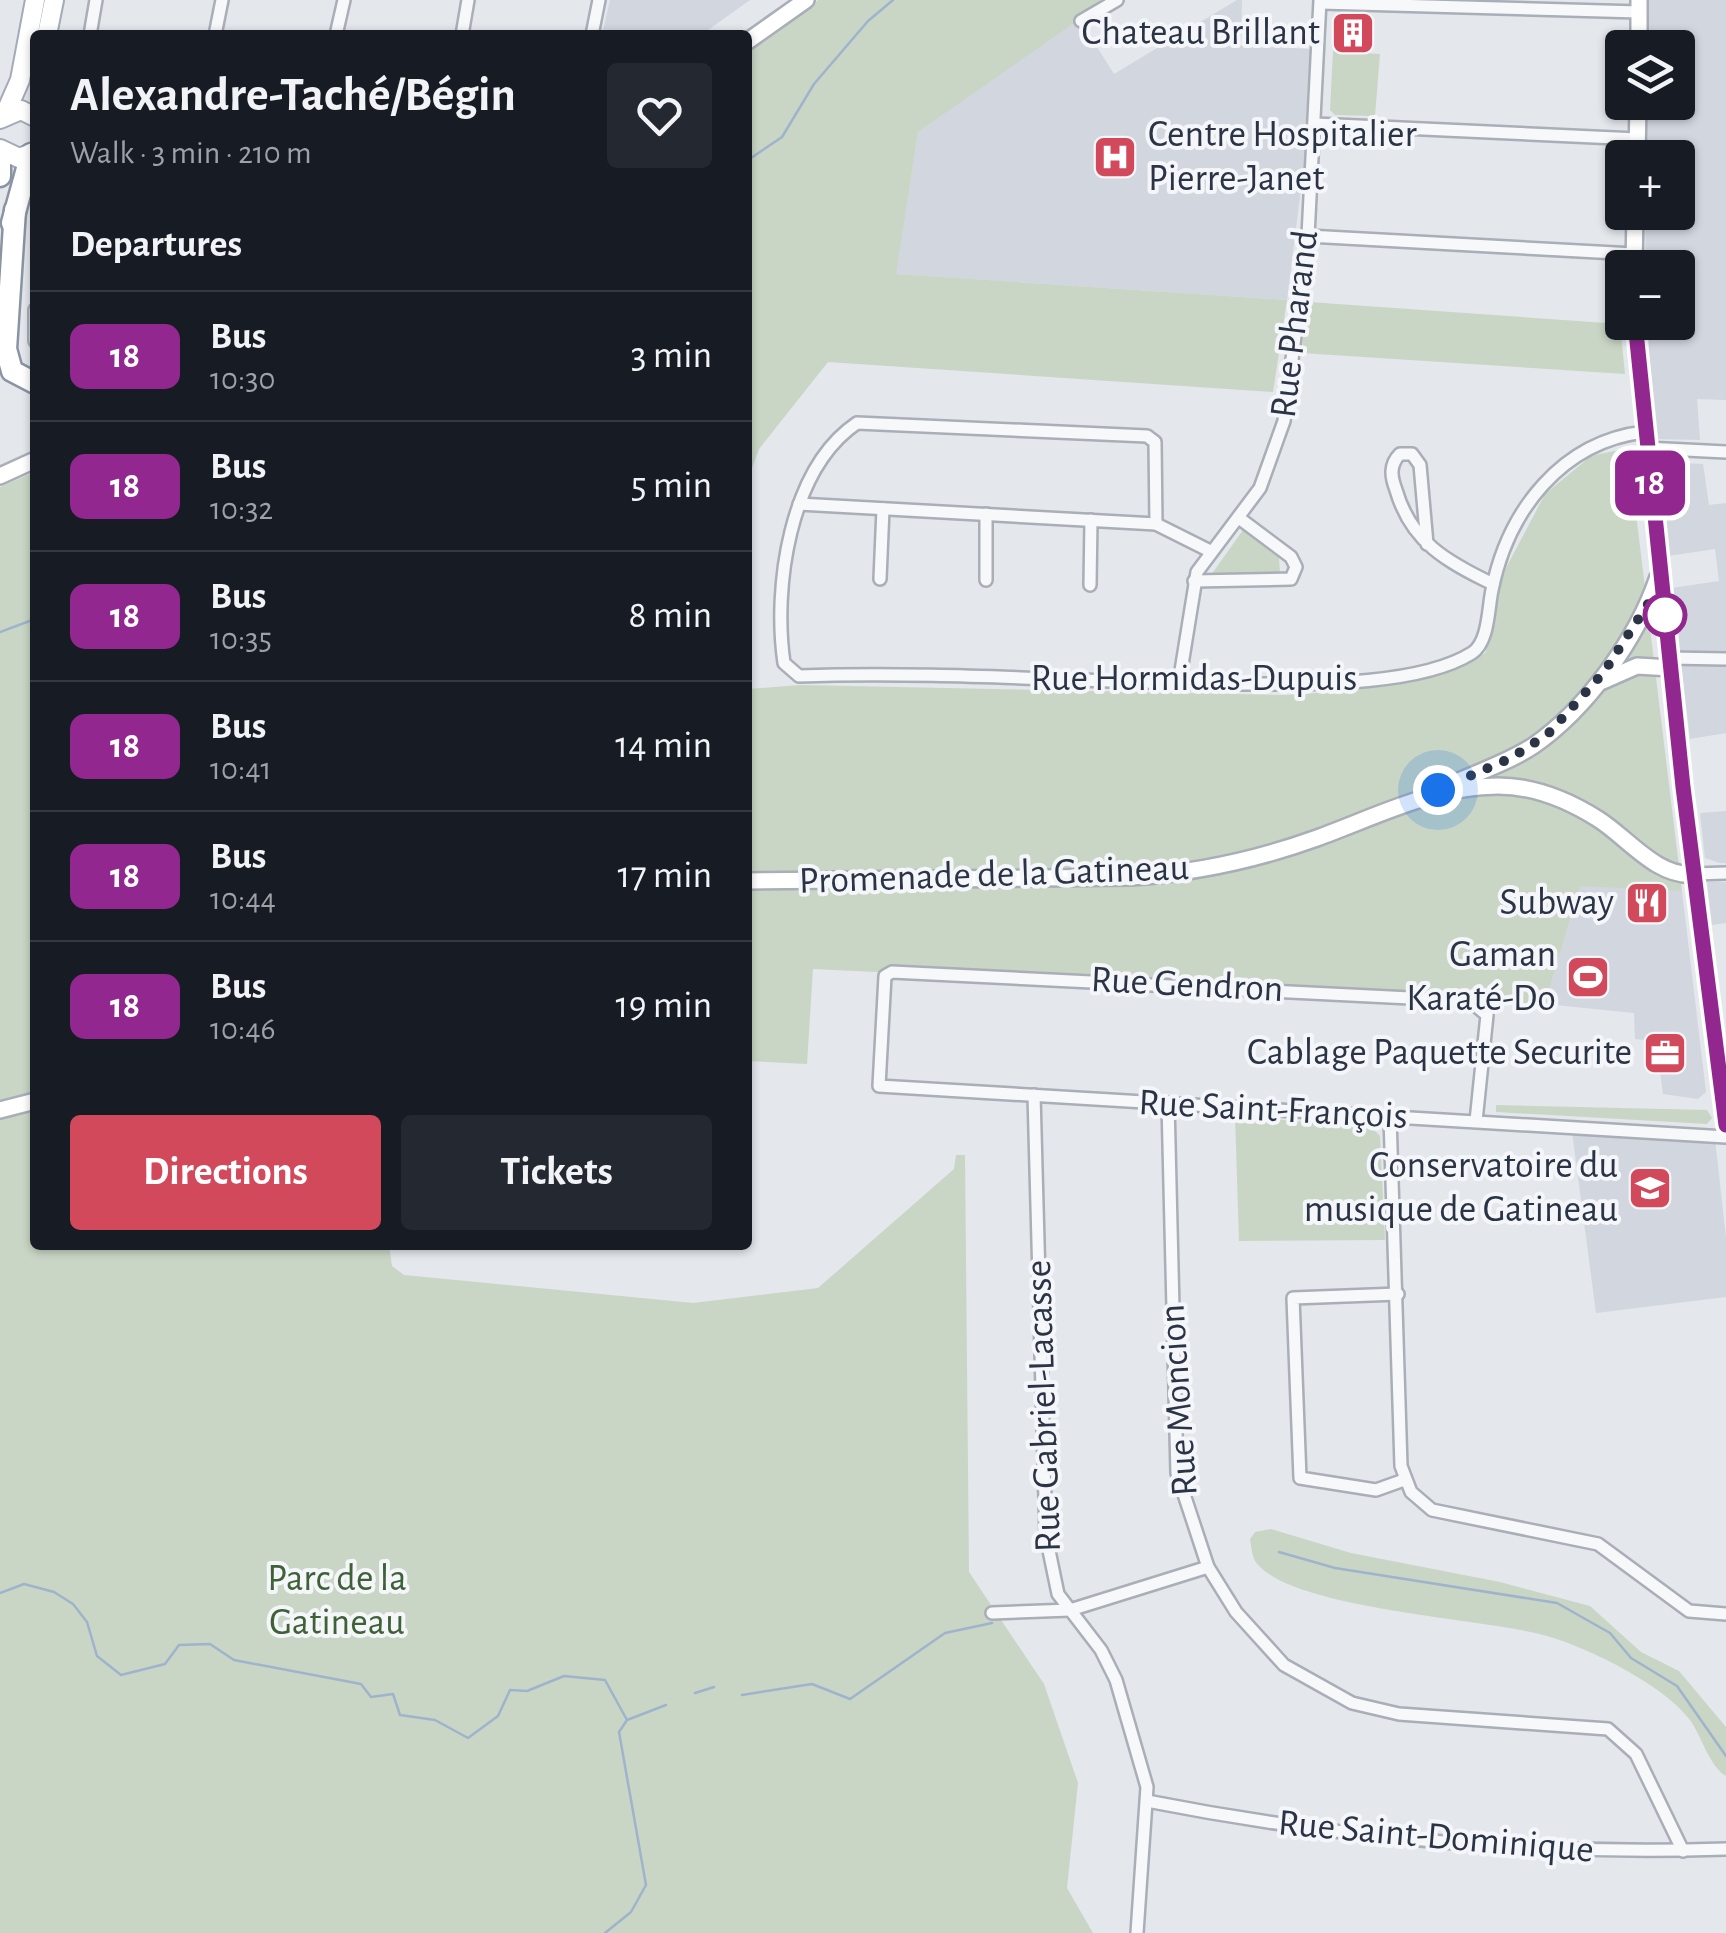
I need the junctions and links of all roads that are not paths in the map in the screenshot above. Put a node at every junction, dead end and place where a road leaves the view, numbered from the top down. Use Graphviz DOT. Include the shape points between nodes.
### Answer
graph roads {
  1 [pos="36,0"];
  2 [pos="54,0"];
  3 [pos="96,0"];
  4 [pos="222,0"];
  5 [pos="344,0"];
  6 [pos="468,0"];
  7 [pos="599,0"];
  8 [pos="806,0"];
  9 [pos="1117,0"];
  10 [pos="1320,1"];
  11 [pos="1434,2"];
  12 [pos="1639,6"];
  13 [pos="1081,21"];
  14 [pos="48,30"];
  15 [pos="91,30"];
  16 [pos="216,30"];
  17 [pos="337,30"];
  18 [pos="463,30"];
  19 [pos="593,30"];
  20 [pos="752,38"];
  21 [pos="30,114"];
  22 [pos="2,116"];
  23 [pos="1638,120"];
  24 [pos="1315,124"];
  25 [pos="1637,139"];
  26 [pos="0,149"];
  27 [pos="30,153"];
  28 [pos="0,163"];
  29 [pos="30,164"];
  30 [pos="0,176"];
  31 [pos="15,210"];
  32 [pos="1308,236"];
  33 [pos="1605,259"];
  34 [pos="0,284"];
  35 [pos="1637,340"];
  36 [pos="30,380"];
  37 [pos="1645,440"];
  38 [pos="1726,452"];
  39 [pos="30,462"];
  40 [pos="0,476"];
  41 [pos="799,504"];
  42 [pos="883,509"];
  43 [pos="986,514"];
  44 [pos="1239,518"];
  45 [pos="1091,520"];
  46 [pos="1156,524"];
  47 [pos="1427,544"];
  48 [pos="1210,551"];
  49 [pos="1660,574"];
  50 [pos="880,579"];
  51 [pos="986,580"];
  52 [pos="1194,582"];
  53 [pos="1493,584"];
  54 [pos="1090,585"];
  55 [pos="1726,659"];
  56 [pos="1670,663"];
  57 [pos="1179,683"];
  58 [pos="1587,692"];
  59 [pos="1409,803"];
  60 [pos="1726,872"];
  61 [pos="1694,874"];
  62 [pos="752,881"];
  63 [pos="879,1086"];
  64 [pos="1034,1096"];
  65 [pos="30,1102"];
  66 [pos="1168,1103"];
  67 [pos="0,1110"];
  68 [pos="1390,1117"];
  69 [pos="1476,1121"];
  70 [pos="1726,1125"];
  71 [pos="1726,1137"];
  72 [pos="1398,1294"];
  73 [pos="1404,1480"];
  74 [pos="1208,1566"];
  75 [pos="1070,1610"];
  76 [pos="992,1613"];
  77 [pos="1726,1614"];
  78 [pos="1147,1801"];
  79 [pos="1726,1849"];
  80 [pos="1683,1850"];
  81 [pos="1137,1933"];
  1 -- 22 [label="main road" via="20,80"];
  2 -- 14 [label="main road"];
  3 -- 15 [label="street"];
  4 -- 16 [label="street"];
  5 -- 17 [label="street"];
  6 -- 18 [label="street"];
  7 -- 19 [label="street"];
  8 -- 20 [label="street"];
  9 -- 13 [label="street"];
  10 -- 11 [label="street"];
  10 -- 24 [label="street, Rue Pharand"];
  11 -- 12 [label="street"];
  21 -- 22 [label="main road"];
  23 -- 25 [label="street"];
  24 -- 25 [label="street"];
  24 -- 32 [label="street, Rue Pharand"];
  26 -- 27 [label="main road" via="14,158"];
  28 -- 30 [label="highway"];
  29 -- 31 [label="highway"];
  31 -- 34 [label="highway"];
  31 -- 36 [label="highway" via="6,350 12,371"];
  32 -- 33 [label="street"];
  32 -- 44 [label="street, Rue Pharand" via="1284,421 1268,473"];
  35 -- 37 [label="street"];
  37 -- 38 [label="street, Rue Hormidas-Dupuis"];
  37 -- 49 [label="street"];
  37 -- 53 [label="street, Rue Hormidas-Dupuis" via="1592,446 1540,485"];
  39 -- 40 [label="street"];
  41 -- 42 [label="street"];
  41 -- 46 [label="street" via="810,477 844,434 863,422 1136,434 1152,439 1156,448"];
  41 -- 57 [label="street, Rue Hormidas-Dupuis" via="785,557 783,658 790,672"];
  42 -- 43 [label="street"];
  42 -- 50 [label="street"];
  43 -- 45 [label="street"];
  43 -- 51 [label="street"];
  44 -- 48 [label="street, Rue Pharand"];
  44 -- 52 [label="street" via="1291,558 1291,579"];
  45 -- 46 [label="street"];
  45 -- 54 [label="street"];
  46 -- 48 [label="street"];
  47 -- 47 [label="street" via="1420,465 1412,454 1400,454 1392,466 1395,488 1409,523"];
  47 -- 53 [label="street" via="1455,568"];
  48 -- 52 [label="street, Rue Pharand"];
  49 -- 56 [label="street"];
  49 -- 58 [label="street, Promenade de la Gatineau" via="1635,627"];
  52 -- 57 [label="street, Rue Pharand"];
  53 -- 57 [label="street, Rue Hormidas-Dupuis" via="1482,642 1449,662 1351,682"];
  55 -- 56 [label="street"];
  56 -- 58 [label="street, Promenade de la Gatineau" via="1628,668"];
  56 -- 61 [label="street"];
  58 -- 59 [label="street, Promenade de la Gatineau" via="1536,744"];
  59 -- 61 [label="street, Promenade de la Gatineau" via="1480,787 1528,789 1587,812 1669,870"];
  59 -- 62 [label="street, Promenade de la Gatineau" via="1273,853 1194,871"];
  60 -- 61 [label="street"];
  61 -- 70 [label="street"];
  63 -- 64 [label="street, Rue Saint-François"];
  63 -- 69 [label="street, Rue Gendron" via="885,976 892,972 1318,991 1480,1005 1487,1015"];
  64 -- 66 [label="street, Rue Saint-François"];
  64 -- 75 [label="street, Rue Gabriel-Lacasse" via="1042,1494 1054,1586"];
  65 -- 67 [label="street"];
  66 -- 68 [label="street, Rue Saint-François"];
  66 -- 74 [label="street, Rue Moncion" via="1176,1458 1188,1518"];
  68 -- 69 [label="street, Rue Saint-François"];
  68 -- 72 [label="street"];
  69 -- 71 [label="street, Rue Saint-François"];
  72 -- 73 [label="street"];
  72 -- 73 [label="street" via="1293,1298 1294,1378 1300,1478 1376,1490"];
  73 -- 77 [label="street" via="1432,1510 1598,1544 1689,1611"];
  74 -- 75 [label="street"];
  74 -- 80 [label="street, Rue Moncion" via="1247,1626 1284,1666 1352,1703 1399,1714 1597,1726 1618,1735 1636,1754"];
  75 -- 76 [label="street"];
  75 -- 78 [label="street, Rue Gabriel-Lacasse" via="1116,1680"];
  78 -- 80 [label="street, Rue Saint-Dominique" via="1388,1840 1596,1853"];
  78 -- 81 [label="street, Rue Gabriel-Lacasse"];
  79 -- 80 [label="street, Rue Saint-Dominique"];
}
